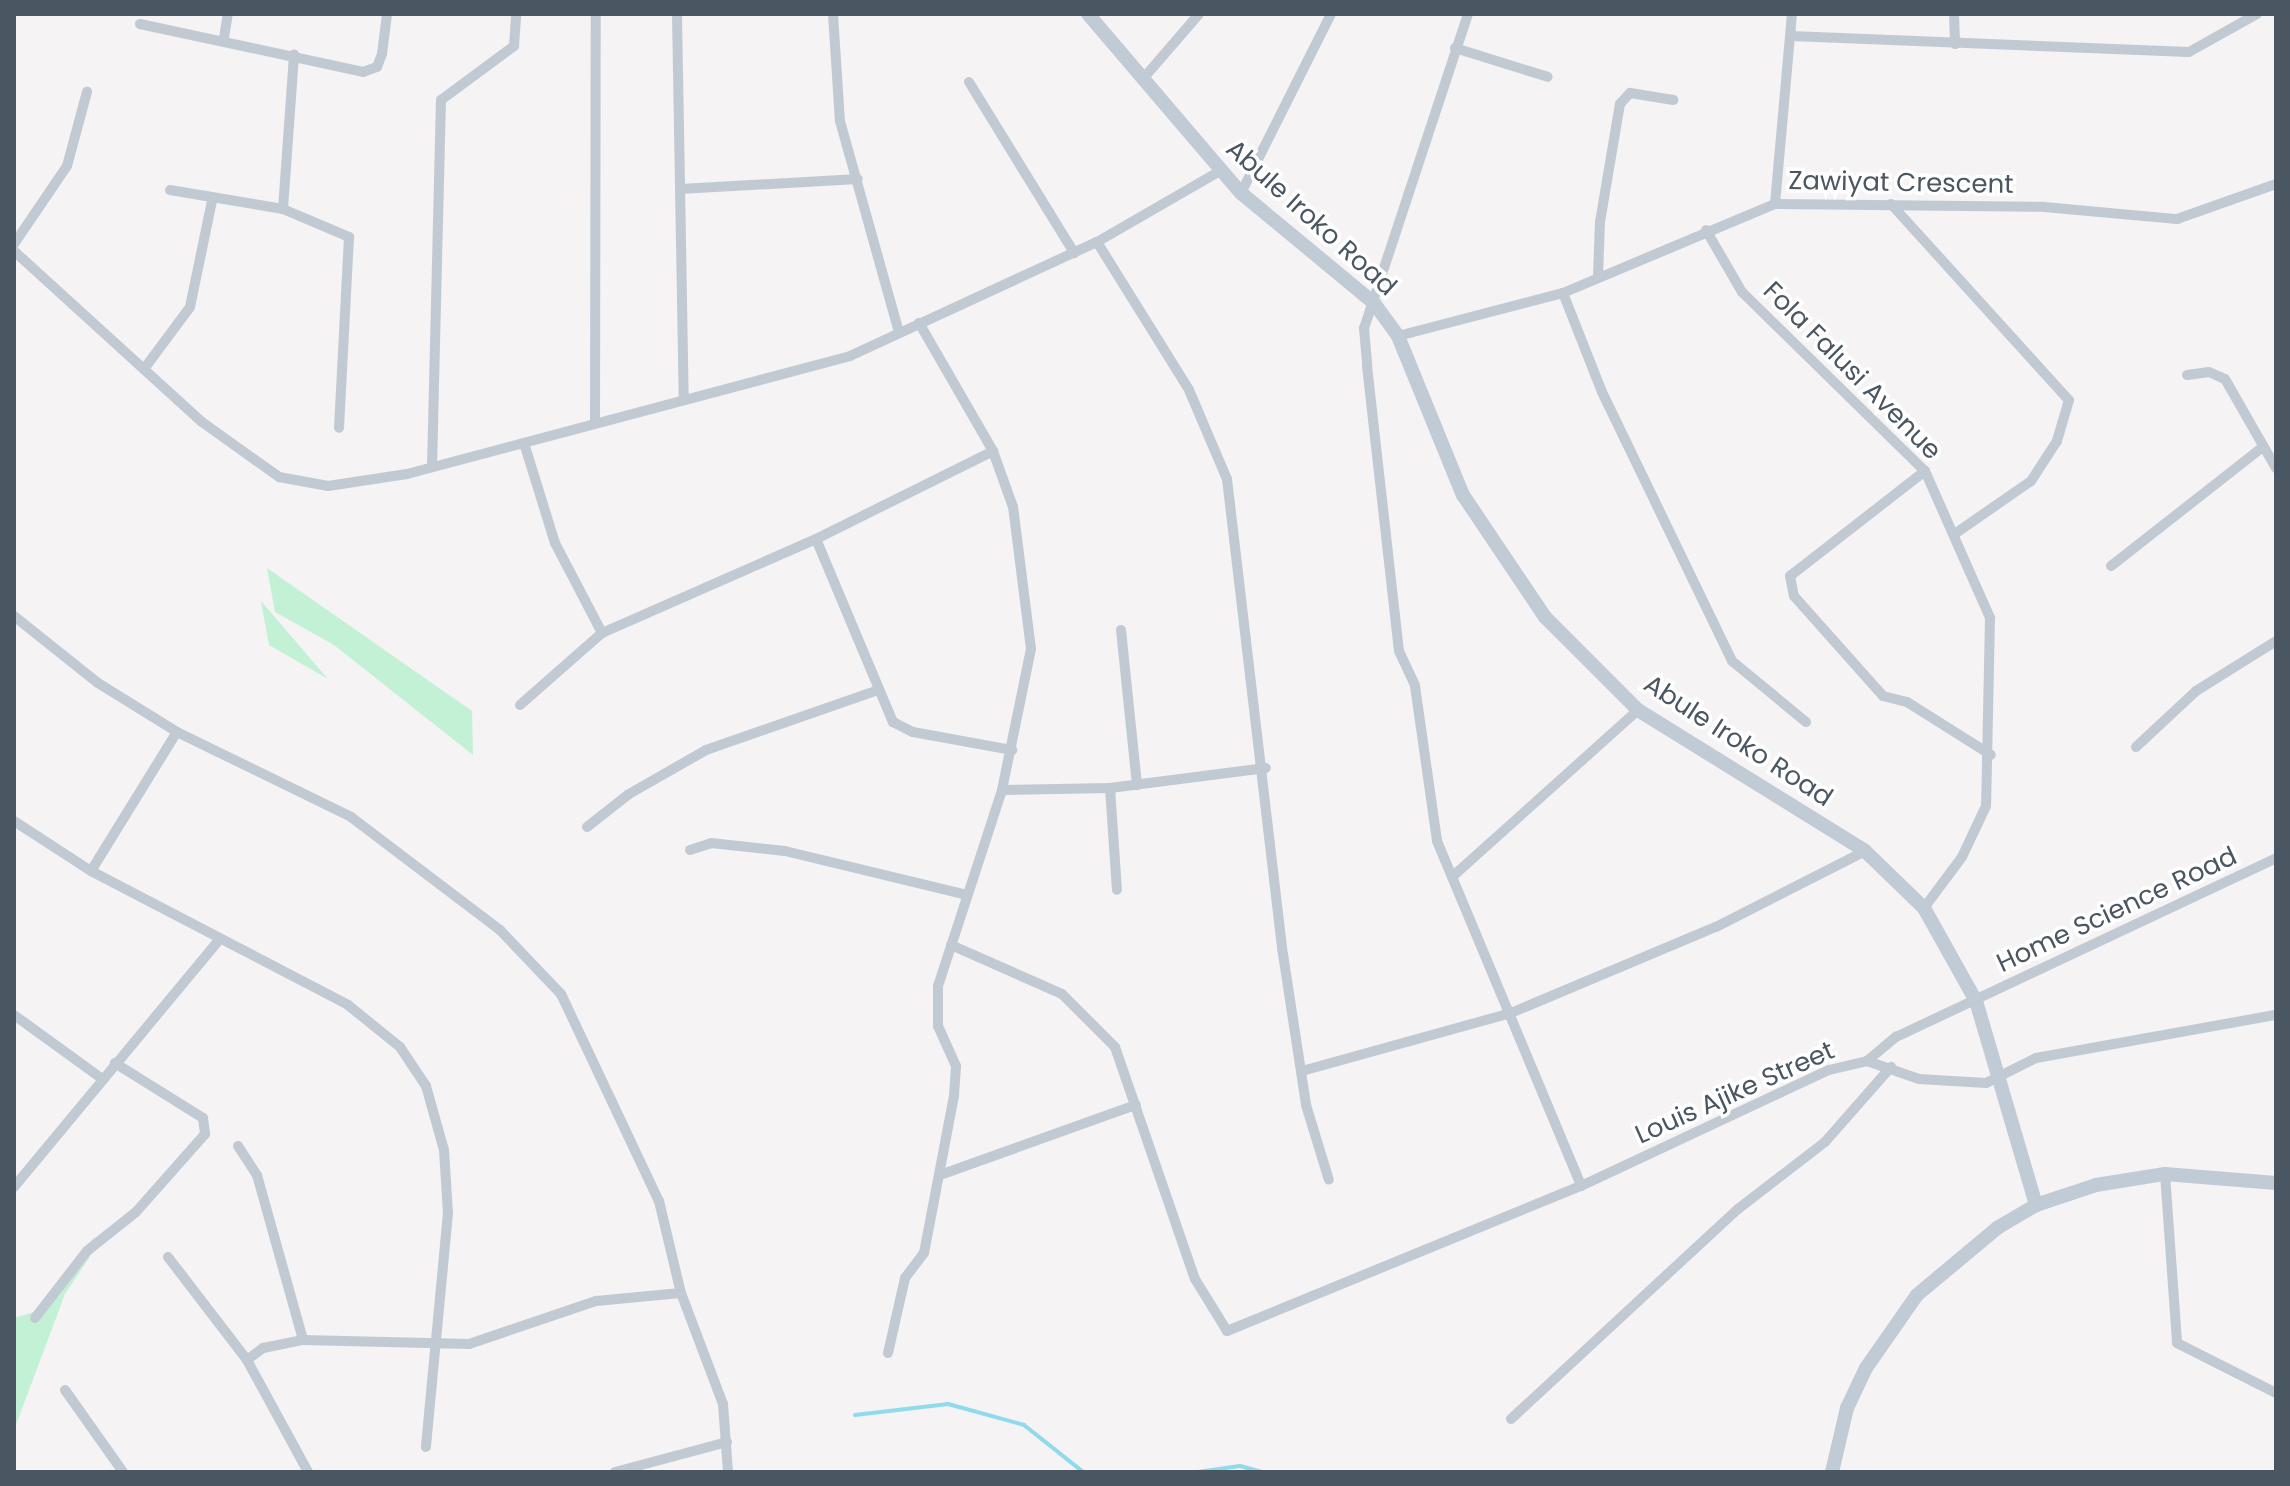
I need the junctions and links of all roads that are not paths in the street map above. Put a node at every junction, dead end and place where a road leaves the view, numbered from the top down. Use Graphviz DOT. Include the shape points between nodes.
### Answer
graph roads {
  1 [pos="228,14"];
  2 [pos="387,14"];
  3 [pos="516,14"];
  4 [pos="596,14"];
  5 [pos="677,14"];
  6 [pos="833,14"];
  7 [pos="1088,14"];
  8 [pos="1199,14"];
  9 [pos="1331,14"];
  10 [pos="1468,14"];
  11 [pos="1792,14"];
  12 [pos="1954,14"];
  13 [pos="2257,14"];
  14 [pos="140,24"];
  15 [pos="1791,36"];
  16 [pos="224,38"];
  17 [pos="1955,44"];
  18 [pos="1455,48"];
  19 [pos="294,54"];
  20 [pos="1548,77"];
  21 [pos="1142,80"];
  22 [pos="969,82"];
  23 [pos="87,92"];
  24 [pos="1673,100"];
  25 [pos="1220,171"];
  26 [pos="858,179"];
  27 [pos="2276,184"];
  28 [pos="680,189"];
  29 [pos="170,190"];
  30 [pos="1241,193"];
  31 [pos="212,201"];
  32 [pos="1775,204"];
  33 [pos="1891,204"];
  34 [pos="283,209"];
  35 [pos="1706,230"];
  36 [pos="1097,242"];
  37 [pos="14,244"];
  38 [pos="14,251"];
  39 [pos="1074,253"];
  40 [pos="1598,276"];
  41 [pos="1563,293"];
  42 [pos="1374,303"];
  43 [pos="919,323"];
  44 [pos="899,333"];
  45 [pos="1398,336"];
  46 [pos="144,369"];
  47 [pos="2187,375"];
  48 [pos="684,399"];
  49 [pos="595,422"];
  50 [pos="339,428"];
  51 [pos="524,443"];
  52 [pos="2260,449"];
  53 [pos="993,451"];
  54 [pos="432,467"];
  55 [pos="2276,468"];
  56 [pos="1925,471"];
  57 [pos="1956,533"];
  58 [pos="816,539"];
  59 [pos="2111,566"];
  60 [pos="14,616"];
  61 [pos="1121,630"];
  62 [pos="602,633"];
  63 [pos="2276,641"];
  64 [pos="878,690"];
  65 [pos="520,705"];
  66 [pos="1638,710"];
  67 [pos="1806,722"];
  68 [pos="177,732"];
  69 [pos="2136,747"];
  70 [pos="1012,750"];
  71 [pos="1991,755"];
  72 [pos="1266,768"];
  73 [pos="1137,785"];
  74 [pos="1110,788"];
  75 [pos="1002,790"];
  76 [pos="14,821"];
  77 [pos="587,827"];
  78 [pos="690,850"];
  79 [pos="1865,851"];
  80 [pos="2276,858"];
  81 [pos="91,871"];
  82 [pos="1452,877"];
  83 [pos="1117,890"];
  84 [pos="967,895"];
  85 [pos="1924,908"];
  86 [pos="218,941"];
  87 [pos="951,945"];
  88 [pos="1976,1001"];
  89 [pos="1511,1013"];
  90 [pos="14,1015"];
  91 [pos="2276,1015"];
  92 [pos="1867,1061"];
  93 [pos="115,1063"];
  94 [pos="1891,1067"];
  95 [pos="1302,1071"];
  96 [pos="1999,1076"];
  97 [pos="101,1078"];
  98 [pos="1136,1105"];
  99 [pos="238,1146"];
  100 [pos="2165,1174"];
  101 [pos="940,1175"];
  102 [pos="1329,1180"];
  103 [pos="2276,1183"];
  104 [pos="1581,1186"];
  105 [pos="14,1187"];
  106 [pos="2036,1205"];
  107 [pos="168,1257"];
  108 [pos="681,1293"];
  109 [pos="35,1318"];
  110 [pos="303,1340"];
  111 [pos="437,1347"];
  112 [pos="888,1353"];
  113 [pos="247,1360"];
  114 [pos="65,1390"];
  115 [pos="2276,1393"];
  116 [pos="1511,1419"];
  117 [pos="727,1442"];
  118 [pos="426,1447"];
  119 [pos="123,1472"];
  120 [pos="308,1472"];
  121 [pos="615,1472"];
  122 [pos="728,1472"];
  123 [pos="1832,1472"];
  1 -- 16 [label="street"];
  2 -- 19 [label="street" via="377,67 363,72"];
  3 -- 54 [label="street" via="514,46 441,100"];
  4 -- 49 [label="street"];
  5 -- 28 [label="street"];
  6 -- 26 [label="street" via="834,82"];
  7 -- 21 [label="street, Abule Iroko Road"];
  8 -- 21 [label="street"];
  9 -- 30 [label="street"];
  10 -- 18 [label="street"];
  11 -- 15 [label="street"];
  12 -- 17 [label="street"];
  13 -- 17 [label="street" via="2189,52"];
  14 -- 16 [label="street"];
  15 -- 17 [label="street"];
  15 -- 32 [label="street"];
  16 -- 19 [label="street"];
  18 -- 20 [label="street"];
  18 -- 42 [label="street"];
  19 -- 34 [label="street"];
  21 -- 25 [label="street, Abule Iroko Road"];
  22 -- 39 [label="street"];
  23 -- 37 [label="street" via="67,166"];
  24 -- 40 [label="street" via="1630,93 1620,104 1600,222"];
  25 -- 30 [label="street, Abule Iroko Road"];
  25 -- 36 [label="street"];
  26 -- 28 [label="street"];
  26 -- 44 [label="street"];
  27 -- 33 [label="street, Zawiyat Crescent" via="2177,219"];
  28 -- 48 [label="street"];
  29 -- 31 [label="street"];
  30 -- 42 [label="street, Abule Iroko Road"];
  31 -- 34 [label="street"];
  31 -- 46 [label="street" via="190,307"];
  32 -- 33 [label="street, Zawiyat Crescent"];
  32 -- 35 [label="street, Zawiyat Crescent"];
  33 -- 57 [label="street" via="2069,400 2057,441 2031,481"];
  34 -- 50 [label="street" via="349,237"];
  35 -- 40 [label="street, Zawiyat Crescent"];
  35 -- 56 [label="street, Fola Falusi Avenue" via="1742,292"];
  36 -- 39 [label="street"];
  36 -- 72 [label="street" via="1170,357 1219,450"];
  38 -- 46 [label="street"];
  39 -- 43 [label="street"];
  40 -- 41 [label="street, Zawiyat Crescent"];
  41 -- 45 [label="street, Zawiyat Crescent"];
  41 -- 67 [label="street" via="1602,392 1732,661"];
  42 -- 45 [label="street, Abule Iroko Road"];
  42 -- 82 [label="street" via="1364,328 1399,651 1415,686 1437,841"];
  43 -- 44 [label="street"];
  43 -- 53 [label="street"];
  44 -- 48 [label="street" via="850,356"];
  45 -- 66 [label="street, Abule Iroko Road" via="1463,495 1502,557 1545,617"];
  46 -- 54 [label="street" via="202,422 297,485 358,482"];
  47 -- 52 [label="street" via="2209,372 2225,379"];
  48 -- 49 [label="street"];
  49 -- 51 [label="street"];
  51 -- 54 [label="street"];
  51 -- 62 [label="street" via="555,543"];
  52 -- 55 [label="street"];
  52 -- 59 [label="street"];
  53 -- 58 [label="street"];
  53 -- 70 [label="street" via="1013,507 1030,598 1031,649"];
  56 -- 57 [label="street, Fola Falusi Avenue"];
  56 -- 71 [label="street" via="1790,576 1794,596 1883,696 1907,702"];
  57 -- 71 [label="street, Fola Falusi Avenue" via="1990,618"];
  58 -- 62 [label="street"];
  58 -- 64 [label="street"];
  60 -- 68 [label="street" via="86,675"];
  61 -- 73 [label="street"];
  62 -- 65 [label="street"];
  63 -- 69 [label="street" via="2196,691"];
  64 -- 70 [label="street" via="893,722 903,728"];
  64 -- 77 [label="street" via="696,755"];
  66 -- 79 [label="street, Abule Iroko Road"];
  66 -- 82 [label="street"];
  68 -- 81 [label="street"];
  68 -- 108 [label="street" via="351,817 500,930 561,994 659,1201"];
  70 -- 75 [label="street"];
  71 -- 85 [label="street, Fola Falusi Avenue" via="1986,806"];
  72 -- 73 [label="street"];
  72 -- 95 [label="street"];
  73 -- 74 [label="street"];
  74 -- 75 [label="street"];
  74 -- 83 [label="street"];
  75 -- 84 [label="street"];
  76 -- 81 [label="street"];
  78 -- 84 [label="street" via="711,843 785,851"];
  79 -- 85 [label="street, Abule Iroko Road"];
  79 -- 89 [label="street" via="1716,927"];
  80 -- 88 [label="street, Home Science Road"];
  81 -- 86 [label="street"];
  82 -- 89 [label="street"];
  84 -- 87 [label="street"];
  85 -- 88 [label="street, Abule Iroko Road"];
  86 -- 93 [label="street"];
  86 -- 111 [label="street" via="348,1005 400,1047 426,1086 444,1150 448,1213"];
  87 -- 98 [label="street" via="1062,994 1115,1047"];
  87 -- 101 [label="street" via="938,986 938,1026 956,1066"];
  88 -- 92 [label="street, Home Science Road" via="1896,1037"];
  88 -- 96 [label="street, Abule Iroko Road"];
  89 -- 95 [label="street"];
  89 -- 104 [label="street"];
  90 -- 97 [label="street"];
  91 -- 96 [label="street, Louis Ajike Street" via="2036,1058"];
  92 -- 94 [label="street, Louis Ajike Street"];
  92 -- 104 [label="street, Louis Ajike Street" via="1807,1080"];
  93 -- 97 [label="street"];
  93 -- 109 [label="street" via="194,1111 205,1123 205,1134 136,1212 87,1251"];
  94 -- 96 [label="street, Louis Ajike Street" via="1919,1079 1968,1084"];
  94 -- 116 [label="street" via="1825,1142 1738,1209"];
  95 -- 102 [label="street"];
  96 -- 106 [label="street, Abule Iroko Road"];
  97 -- 105 [label="street"];
  98 -- 101 [label="street"];
  98 -- 104 [label="street, Louis Ajike Street" via="1195,1279 1220,1327 1233,1331"];
  99 -- 110 [label="street" via="257,1175"];
  100 -- 103 [label="street"];
  100 -- 106 [label="street" via="2096,1185"];
  100 -- 115 [label="street" via="2177,1343"];
  101 -- 112 [label="street" via="924,1253 905,1278"];
  106 -- 123 [label="street" via="1965,1250 1917,1295 1866,1368 1847,1408"];
  107 -- 113 [label="street"];
  108 -- 111 [label="street" via="613,1297 514,1332"];
  108 -- 117 [label="street" via="715,1372"];
  110 -- 111 [label="street"];
  110 -- 113 [label="street" via="263,1348"];
  111 -- 118 [label="street"];
  113 -- 120 [label="street"];
  114 -- 119 [label="street"];
  117 -- 121 [label="street"];
  117 -- 122 [label="street"];
}
